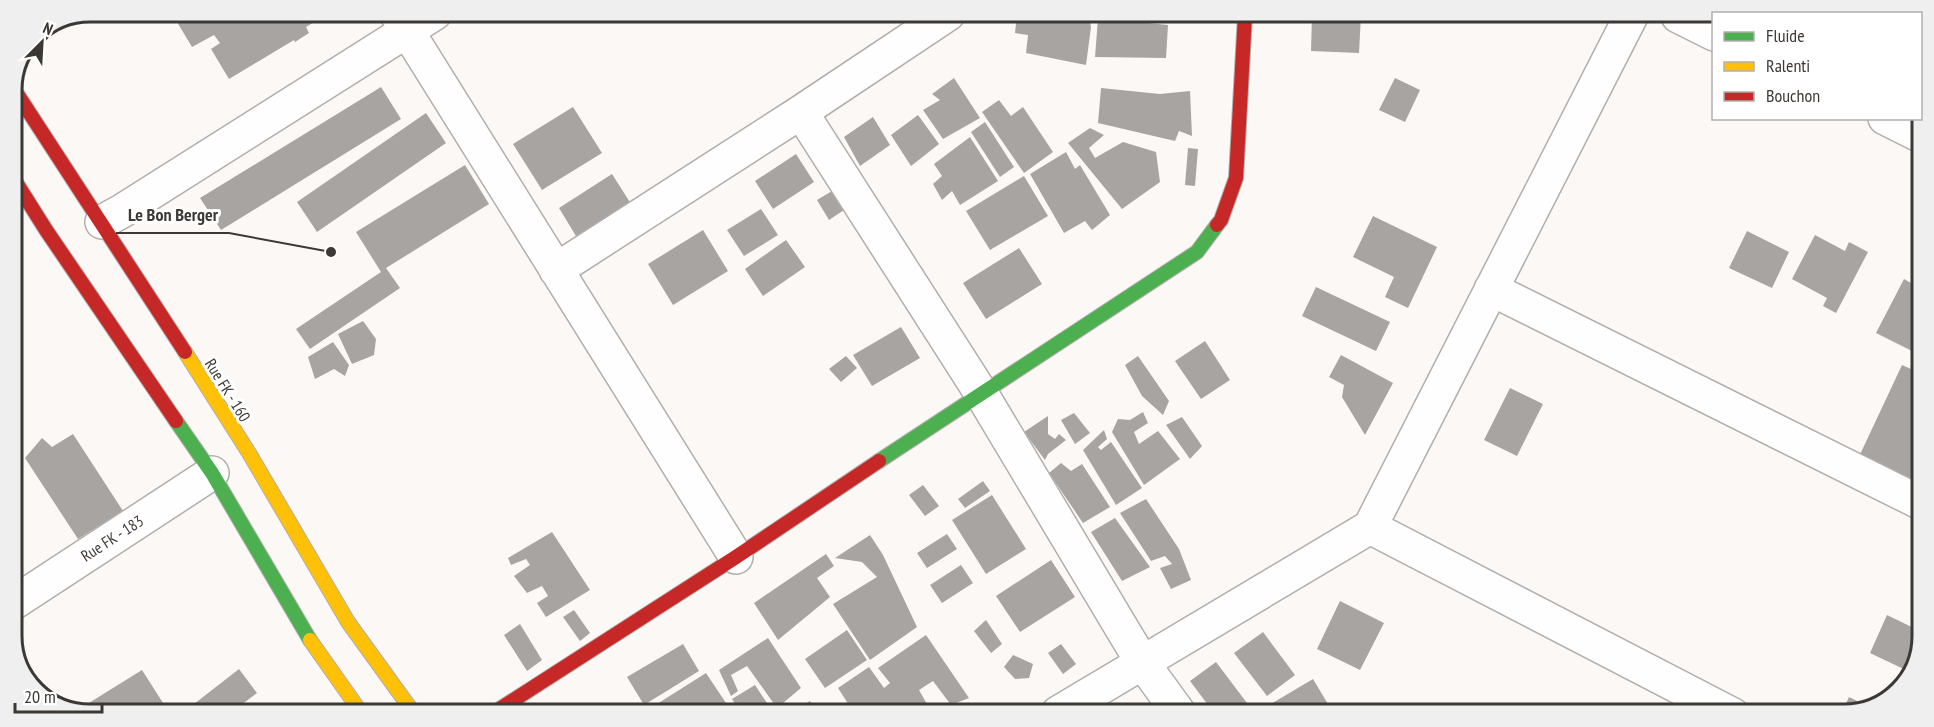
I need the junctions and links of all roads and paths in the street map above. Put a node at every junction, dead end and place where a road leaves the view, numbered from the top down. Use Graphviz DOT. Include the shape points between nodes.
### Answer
graph roads {
  1 [pos="401,22"];
  2 [pos="403,22"];
  3 [pos="936,22"];
  4 [pos="1245,22"];
  5 [pos="1628,22"];
  6 [pos="1690,22"];
  7 [pos="1712,33"];
  8 [pos="22,101"];
  9 [pos="801,112"];
  10 [pos="1889,120"];
  11 [pos="1911,131"];
  12 [pos="22,192"];
  13 [pos="102,222"];
  14 [pos="556,270"];
  15 [pos="1491,289"];
  16 [pos="981,393"];
  17 [pos="212,473"];
  18 [pos="1912,498"];
  19 [pos="1370,526"];
  20 [pos="736,557"];
  21 [pos="23,597"];
  22 [pos="1142,662"];
  23 [pos="356,705"];
  24 [pos="408,705"];
  25 [pos="506,705"];
  26 [pos="1071,705"];
  27 [pos="1173,705"];
  28 [pos="1714,705"];
  1 -- 13 [label="street"];
  2 -- 14 [label="street"];
  3 -- 9 [label="street"];
  4 -- 16 [label="main road" via="1236,178 1221,220 1197,252"];
  5 -- 15 [label="street"];
  6 -- 7 [label="street"];
  8 -- 13 [label="main road, Rue FK - 160"];
  9 -- 14 [label="street"];
  9 -- 16 [label="street"];
  10 -- 11 [label="street"];
  12 -- 17 [label="main road"];
  13 -- 24 [label="main road, Rue FK - 160" via="249,453 348,622"];
  14 -- 20 [label="street"];
  15 -- 18 [label="street"];
  15 -- 19 [label="street"];
  16 -- 20 [label="main road"];
  16 -- 22 [label="street"];
  17 -- 21 [label="street, Rue FK - 183"];
  17 -- 23 [label="main road" via="300,626"];
  19 -- 22 [label="street"];
  19 -- 28 [label="street"];
  20 -- 25 [label="main road"];
  22 -- 26 [label="street"];
  22 -- 27 [label="street"];
}
